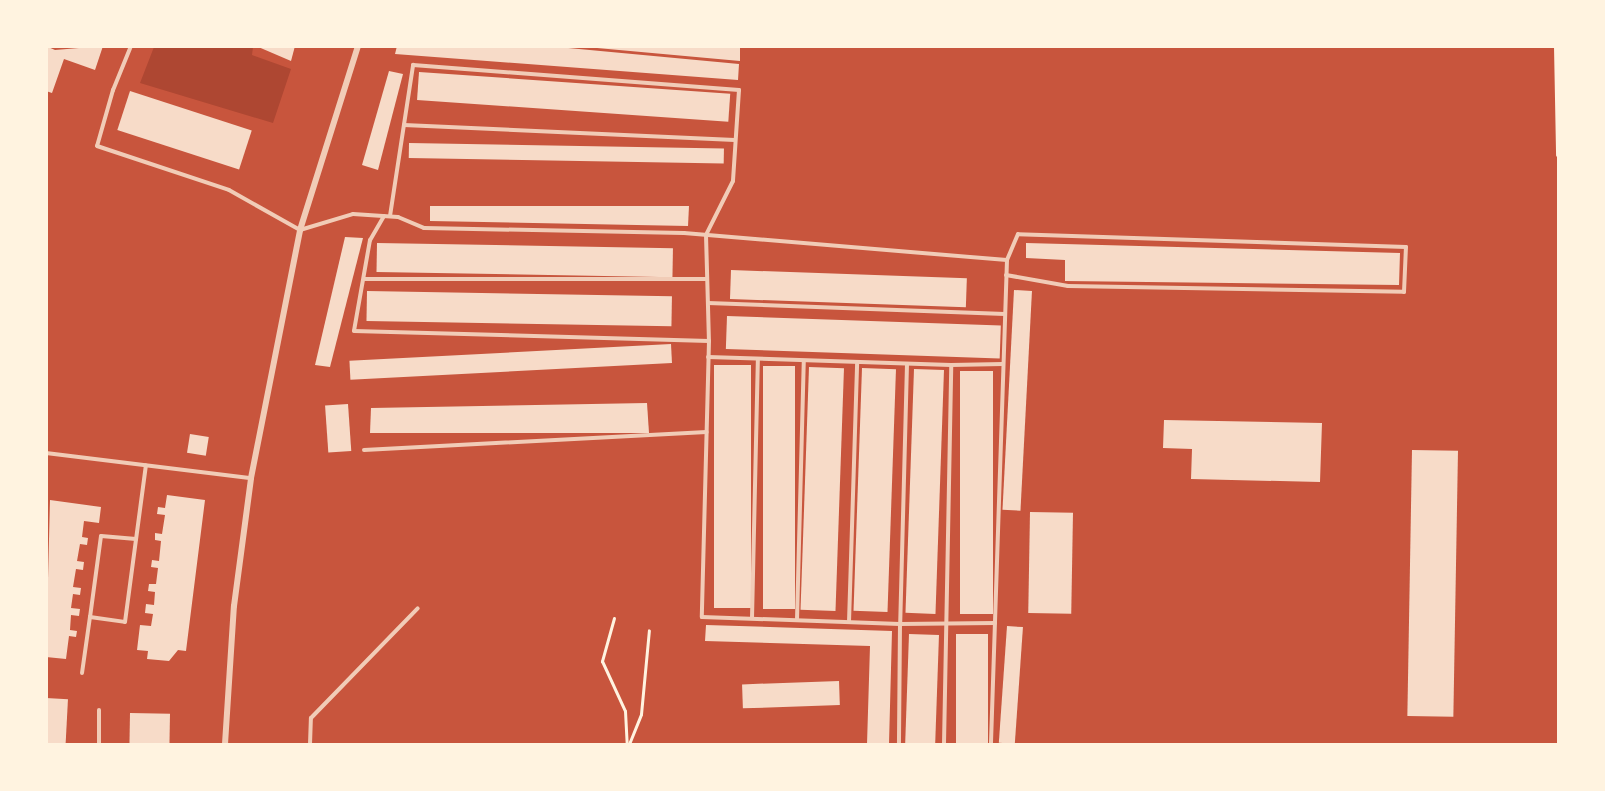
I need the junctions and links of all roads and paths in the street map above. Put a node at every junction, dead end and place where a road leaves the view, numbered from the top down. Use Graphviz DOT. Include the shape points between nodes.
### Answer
graph roads {
  1 [pos="131,46"];
  2 [pos="358,46"];
  3 [pos="1555,46"];
  4 [pos="404,125"];
  5 [pos="735,140"];
  6 [pos="1557,155"];
  7 [pos="384,216"];
  8 [pos="390,216"];
  9 [pos="300,230"];
  10 [pos="706,235"];
  11 [pos="1007,260"];
  12 [pos="1006,275"];
  13 [pos="364,279"];
  14 [pos="707,279"];
  15 [pos="708,303"];
  16 [pos="1005,314"];
  17 [pos="709,341"];
  18 [pos="708,357"];
  19 [pos="758,359"];
  20 [pos="804,361"];
  21 [pos="857,362"];
  22 [pos="907,364"];
  23 [pos="1003,364"];
  24 [pos="951,365"];
  25 [pos="706,432"];
  26 [pos="364,450"];
  27 [pos="46,453"];
  28 [pos="146,465"];
  29 [pos="251,478"];
  30 [pos="136,539"];
  31 [pos="418,608"];
  32 [pos="90,617"];
  33 [pos="614,618"];
  34 [pos="752,618"];
  35 [pos="797,620"];
  36 [pos="849,622"];
  37 [pos="946,623"];
  38 [pos="995,623"];
  39 [pos="900,624"];
  40 [pos="649,630"];
  41 [pos="82,673"];
  42 [pos="99,710"];
  43 [pos="99,744"];
  44 [pos="225,744"];
  45 [pos="310,744"];
  46 [pos="628,744"];
  47 [pos="899,744"];
  48 [pos="944,744"];
  49 [pos="991,744"];
  1 -- 9 [label="lane" via="97,146 229,190"];
  2 -- 9 [label="street"];
  3 -- 6 [label="path"];
  4 -- 5 [label="lane"];
  4 -- 5 [label="lane" via="413,65 739,90"];
  4 -- 8 [label="lane"];
  5 -- 10 [label="lane" via="733,181"];
  7 -- 8 [label="lane"];
  7 -- 9 [label="lane" via="353,214"];
  7 -- 13 [label="lane" via="370,240"];
  8 -- 10 [label="lane" via="424,228"];
  9 -- 29 [label="street"];
  10 -- 11 [label="lane"];
  10 -- 14 [label="lane"];
  11 -- 12 [label="lane"];
  11 -- 12 [label="lane" via="1018,234 1406,247 1404,291 1068,286"];
  12 -- 16 [label="lane"];
  13 -- 14 [label="lane"];
  13 -- 17 [label="lane" via="354,331"];
  14 -- 15 [label="lane"];
  15 -- 16 [label="lane"];
  15 -- 17 [label="lane"];
  16 -- 23 [label="lane"];
  17 -- 18 [label="lane"];
  18 -- 19 [label="lane"];
  18 -- 25 [label="lane"];
  19 -- 20 [label="lane"];
  19 -- 34 [label="lane"];
  20 -- 21 [label="lane"];
  20 -- 35 [label="lane"];
  21 -- 22 [label="lane"];
  21 -- 36 [label="lane"];
  22 -- 24 [label="lane"];
  22 -- 39 [label="lane"];
  23 -- 24 [label="lane"];
  23 -- 38 [label="lane"];
  24 -- 37 [label="lane"];
  25 -- 26 [label="lane"];
  25 -- 34 [label="lane" via="702,617"];
  27 -- 28 [label="lane"];
  28 -- 29 [label="lane"];
  28 -- 30 [label="lane"];
  29 -- 44 [label="street" via="234,606"];
  30 -- 32 [label="lane" via="101,536"];
  30 -- 32 [label="lane" via="125,622"];
  31 -- 45 [label="lane" via="311,718"];
  32 -- 41 [label="lane"];
  33 -- 46 [label="path" via="602,661 625,711"];
  34 -- 35 [label="lane"];
  35 -- 36 [label="lane"];
  36 -- 39 [label="lane"];
  37 -- 38 [label="lane"];
  37 -- 39 [label="lane"];
  37 -- 48 [label="lane"];
  38 -- 49 [label="lane"];
  39 -- 47 [label="lane"];
  40 -- 46 [label="path" via="641,714"];
  42 -- 43 [label="lane"];
}
